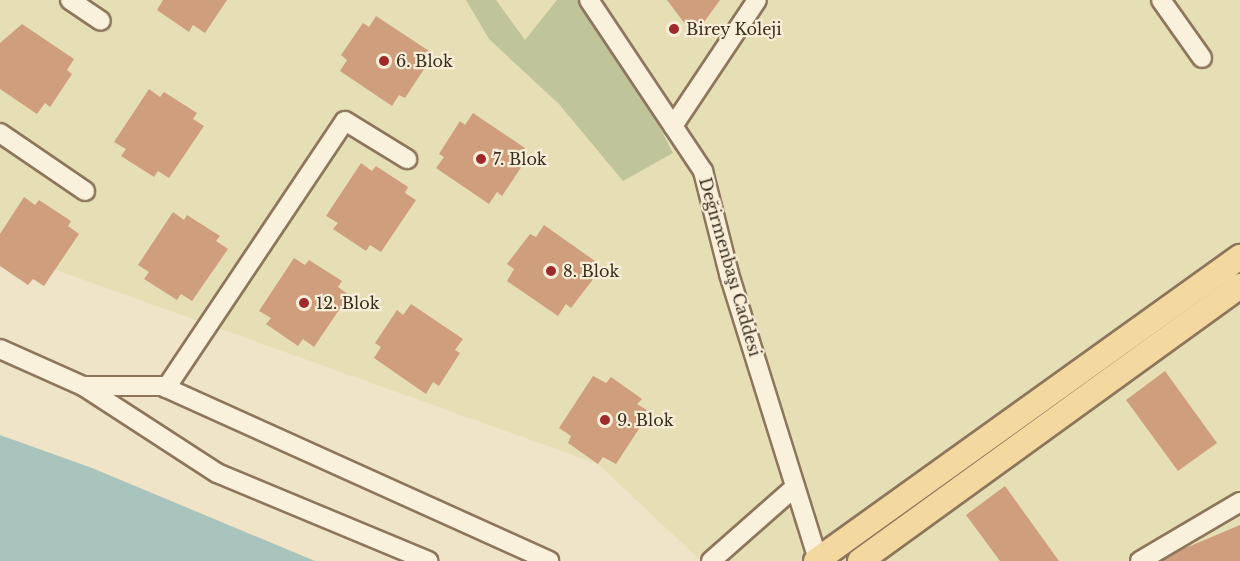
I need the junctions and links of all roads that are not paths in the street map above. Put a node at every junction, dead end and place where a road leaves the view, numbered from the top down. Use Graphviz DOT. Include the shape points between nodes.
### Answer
graph roads {
  1 [pos="70,0"];
  2 [pos="589,0"];
  3 [pos="757,0"];
  4 [pos="1161,0"];
  5 [pos="101,21"];
  6 [pos="1202,58"];
  7 [pos="674,126"];
  8 [pos="0,133"];
  9 [pos="407,159"];
  10 [pos="84,191"];
  11 [pos="1240,257"];
  12 [pos="1240,286"];
  13 [pos="0,349"];
  14 [pos="83,386"];
  15 [pos="166,388"];
  16 [pos="795,487"];
  17 [pos="1240,502"];
  18 [pos="428,561"];
  19 [pos="549,561"];
  20 [pos="711,561"];
  21 [pos="817,561"];
  22 [pos="860,561"];
  23 [pos="1140,561"];
  1 -- 5 [label="street"];
  2 -- 7 [label="street, Değirmenbaşı Caddesi"];
  3 -- 7 [label="street"];
  4 -- 6 [label="street"];
  7 -- 16 [label="street, Değirmenbaşı Caddesi" via="703,171"];
  8 -- 10 [label="street"];
  9 -- 15 [label="street" via="345,121"];
  11 -- 21 [label="main road"];
  12 -- 22 [label="main road"];
  13 -- 14 [label="street"];
  14 -- 15 [label="street"];
  14 -- 18 [label="street" via="217,473"];
  15 -- 19 [label="street"];
  16 -- 20 [label="street"];
  16 -- 21 [label="street, Değirmenbaşı Caddesi"];
  17 -- 23 [label="street"];
}
